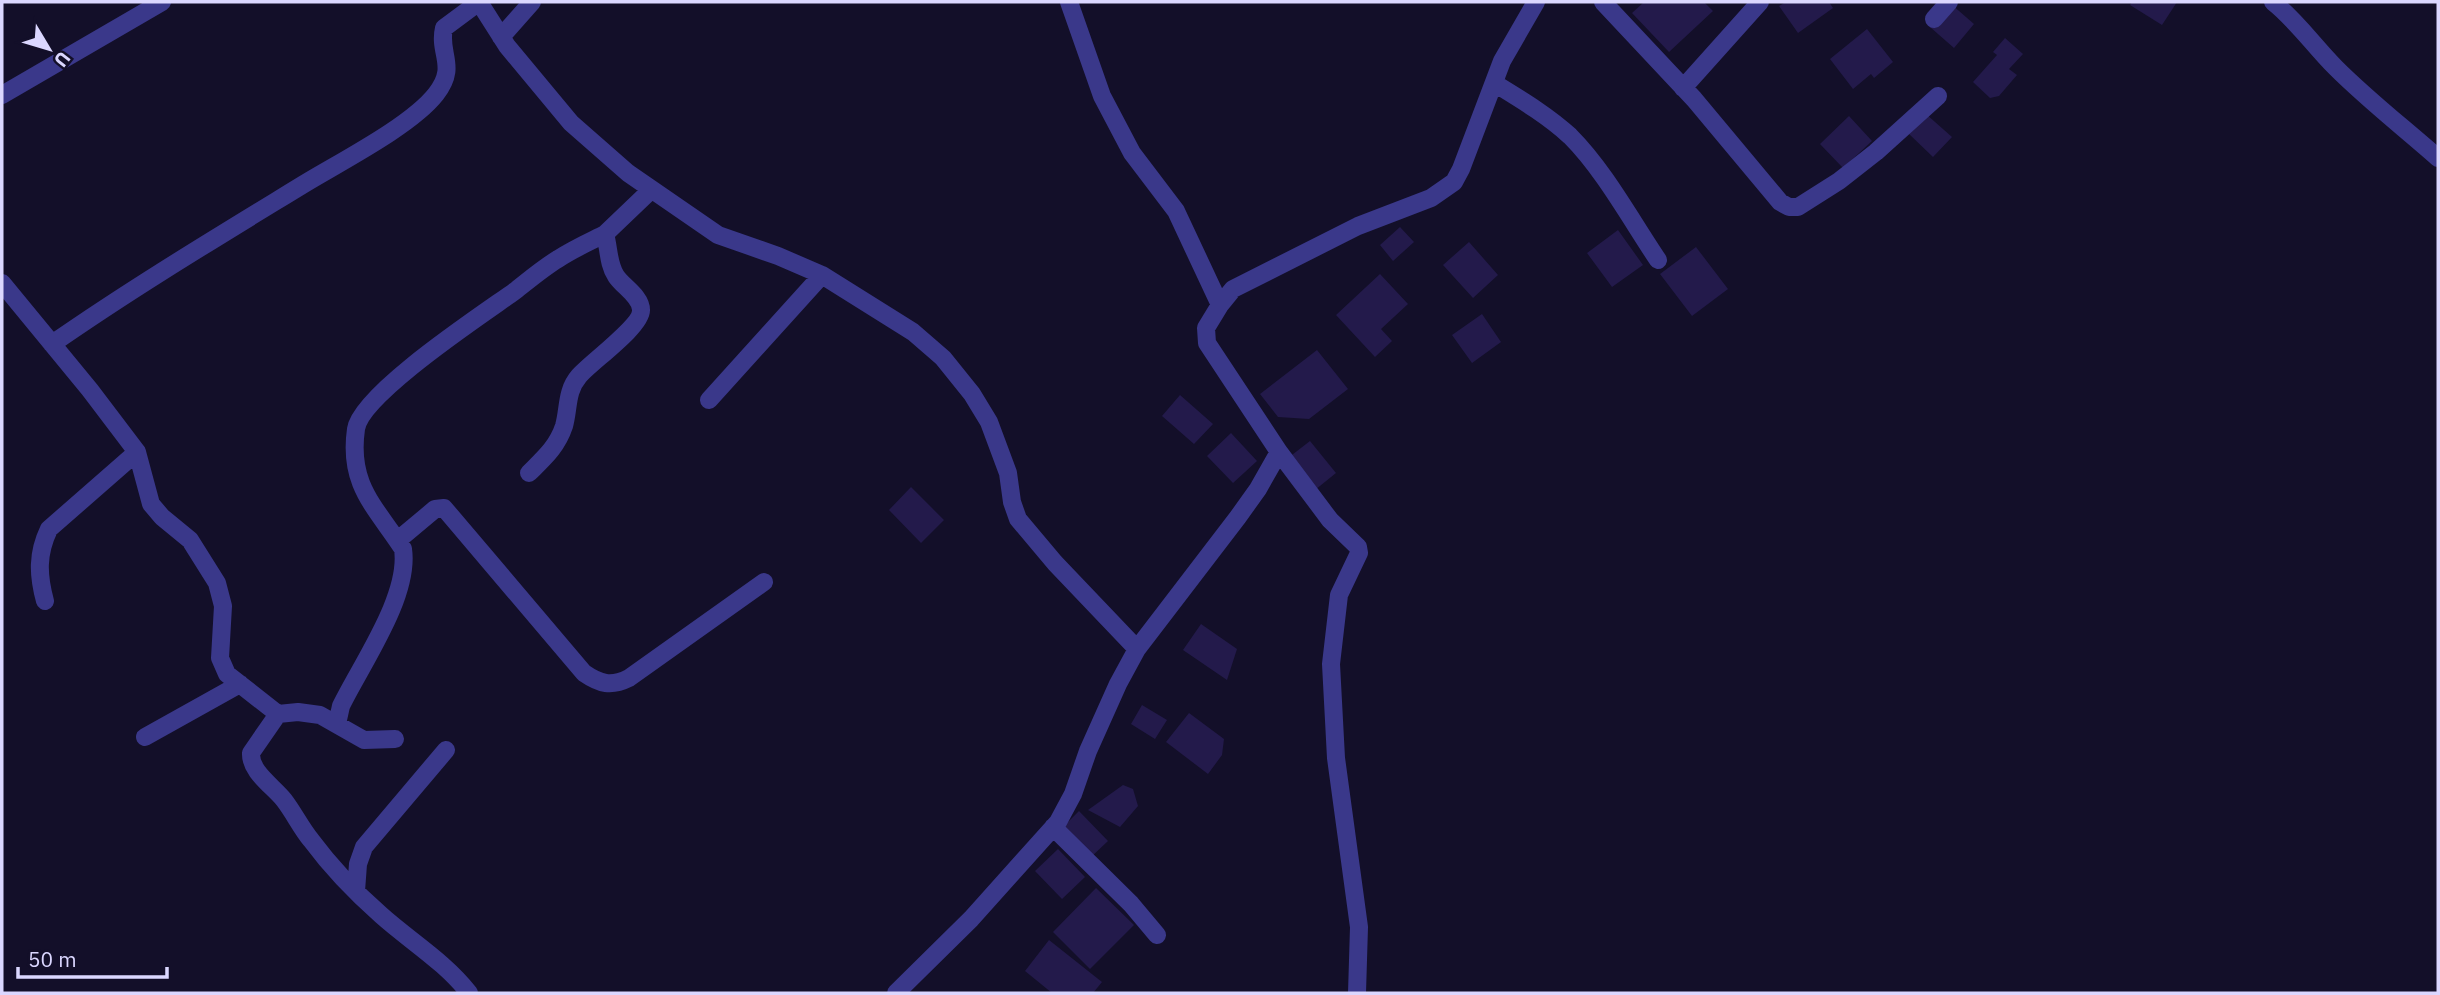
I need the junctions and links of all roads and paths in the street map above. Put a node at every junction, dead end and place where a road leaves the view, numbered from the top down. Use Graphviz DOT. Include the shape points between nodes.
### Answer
graph roads {
  1 [pos="162,2"];
  2 [pos="479,2"];
  3 [pos="532,2"];
  4 [pos="1069,2"];
  5 [pos="1536,2"];
  6 [pos="1603,2"];
  7 [pos="1760,2"];
  8 [pos="1949,2"];
  9 [pos="2273,2"];
  10 [pos="143,7"];
  11 [pos="1934,19"];
  12 [pos="502,37"];
  13 [pos="1494,83"];
  14 [pos="1683,88"];
  15 [pos="2,95"];
  16 [pos="1938,96"];
  17 [pos="2438,158"];
  18 [pos="651,190"];
  19 [pos="605,234"];
  20 [pos="1658,260"];
  21 [pos="822,275"];
  22 [pos="2,283"];
  23 [pos="1220,305"];
  24 [pos="52,344"];
  25 [pos="709,400"];
  26 [pos="137,452"];
  27 [pos="1279,452"];
  28 [pos="529,473"];
  29 [pos="397,540"];
  30 [pos="764,582"];
  31 [pos="45,601"];
  32 [pos="1136,649"];
  33 [pos="240,684"];
  34 [pos="278,714"];
  35 [pos="337,724"];
  36 [pos="145,737"];
  37 [pos="395,739"];
  38 [pos="446,750"];
  39 [pos="1053,827"];
  40 [pos="356,891"];
  41 [pos="1157,934"];
  42 [pos="469,993"];
  43 [pos="896,993"];
  44 [pos="1357,993"];
  1 -- 10 [label="street"];
  2 -- 12 [label="street"];
  2 -- 24 [label="street" via="444,28 448,68 436,94 417,113 143,282"];
  3 -- 12 [label="street"];
  4 -- 23 [label="street" via="1102,96 1132,153 1176,211"];
  5 -- 13 [label="street"];
  6 -- 14 [label="street"];
  7 -- 14 [label="street"];
  8 -- 11 [label="street"];
  9 -- 17 [label="street" via="2351,83"];
  10 -- 15 [label="street"];
  12 -- 18 [label="street" via="571,124"];
  13 -- 20 [label="street" via="1546,117 1588,156"];
  13 -- 23 [label="street" via="1461,169 1444,191 1358,226 1252,278 1233,289"];
  14 -- 16 [label="street" via="1751,170 1789,207 1798,207 1839,181"];
  18 -- 19 [label="street"];
  18 -- 21 [label="street" via="718,235"];
  19 -- 28 [label="street" via="611,267 640,305 640,316 572,386 556,444"];
  19 -- 29 [label="street" via="556,260 443,342 380,395 358,420 354,451 360,484"];
  21 -- 25 [label="street"];
  21 -- 32 [label="street" via="913,331 943,358 989,422 1008,473 1018,519"];
  22 -- 24 [label="street"];
  23 -- 27 [label="street" via="1206,328 1207,343"];
  24 -- 26 [label="street"];
  26 -- 31 [label="street" via="49,529 39,561"];
  26 -- 33 [label="street" via="151,505 190,540 217,583 223,606 220,658 227,674"];
  27 -- 32 [label="street" via="1238,517"];
  27 -- 44 [label="street" via="1330,520 1358,547 1358,558 1339,595 1331,664 1336,758 1359,927"];
  29 -- 30 [label="street" via="435,509 444,508 584,673 604,684 629,678"];
  29 -- 35 [label="street" via="405,561 403,578 341,706"];
  32 -- 39 [label="street" via="1073,794"];
  33 -- 34 [label="street"];
  33 -- 36 [label="street"];
  34 -- 35 [label="street" via="311,713"];
  34 -- 40 [label="street" via="251,753 251,760"];
  35 -- 37 [label="street" via="363,740"];
  38 -- 40 [label="street" via="364,847"];
  39 -- 41 [label="street"];
  39 -- 43 [label="street" via="971,919"];
  40 -- 42 [label="street"];
}
